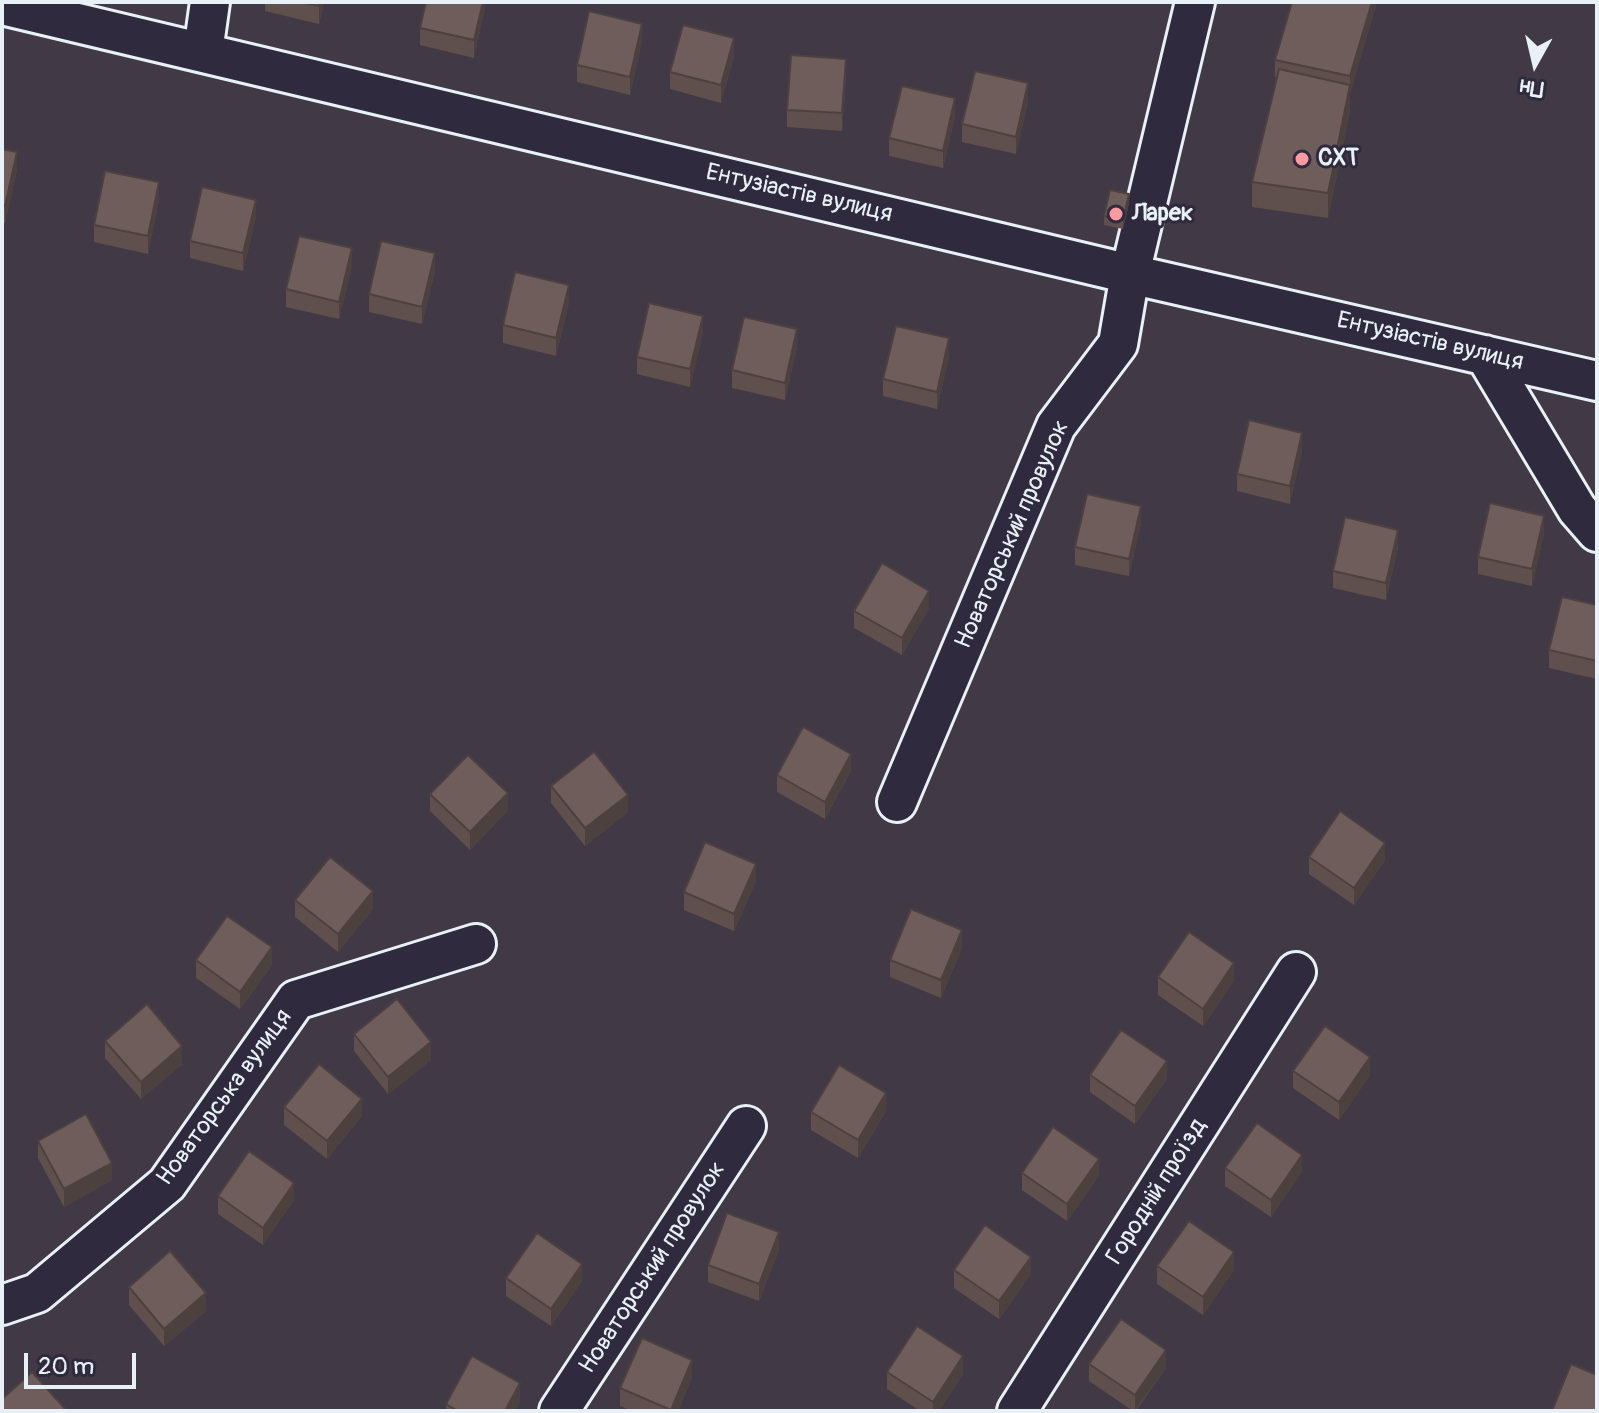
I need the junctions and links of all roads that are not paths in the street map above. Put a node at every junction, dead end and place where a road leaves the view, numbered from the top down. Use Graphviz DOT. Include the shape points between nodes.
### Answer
graph roads {
  1 [pos="210,2"];
  2 [pos="1195,2"];
  3 [pos="2,5"];
  4 [pos="203,52"];
  5 [pos="1130,274"];
  6 [pos="1485,355"];
  7 [pos="1597,381"];
  8 [pos="1597,532"];
  9 [pos="897,802"];
  10 [pos="476,944"];
  11 [pos="1296,972"];
  12 [pos="746,1126"];
  13 [pos="2,1305"];
  14 [pos="559,1411"];
  15 [pos="1017,1411"];
  1 -- 4 [label="street"];
  2 -- 5 [label="street, Новаторський провулок"];
  3 -- 4 [label="street, Ентузіастів вулиця"];
  4 -- 5 [label="street, Ентузіастів вулиця"];
  5 -- 6 [label="street, Ентузіастів вулиця"];
  5 -- 9 [label="street, Новаторський провулок" via="1118,344 1056,426"];
  6 -- 7 [label="street, Ентузіастів вулиця"];
  6 -- 8 [label="street" via="1577,509"];
  10 -- 13 [label="street, Новаторська вулиця" via="296,1000 167,1184 37,1293"];
  11 -- 15 [label="street, Городній проїзд"];
  12 -- 14 [label="street, Новаторський провулок"];
}
